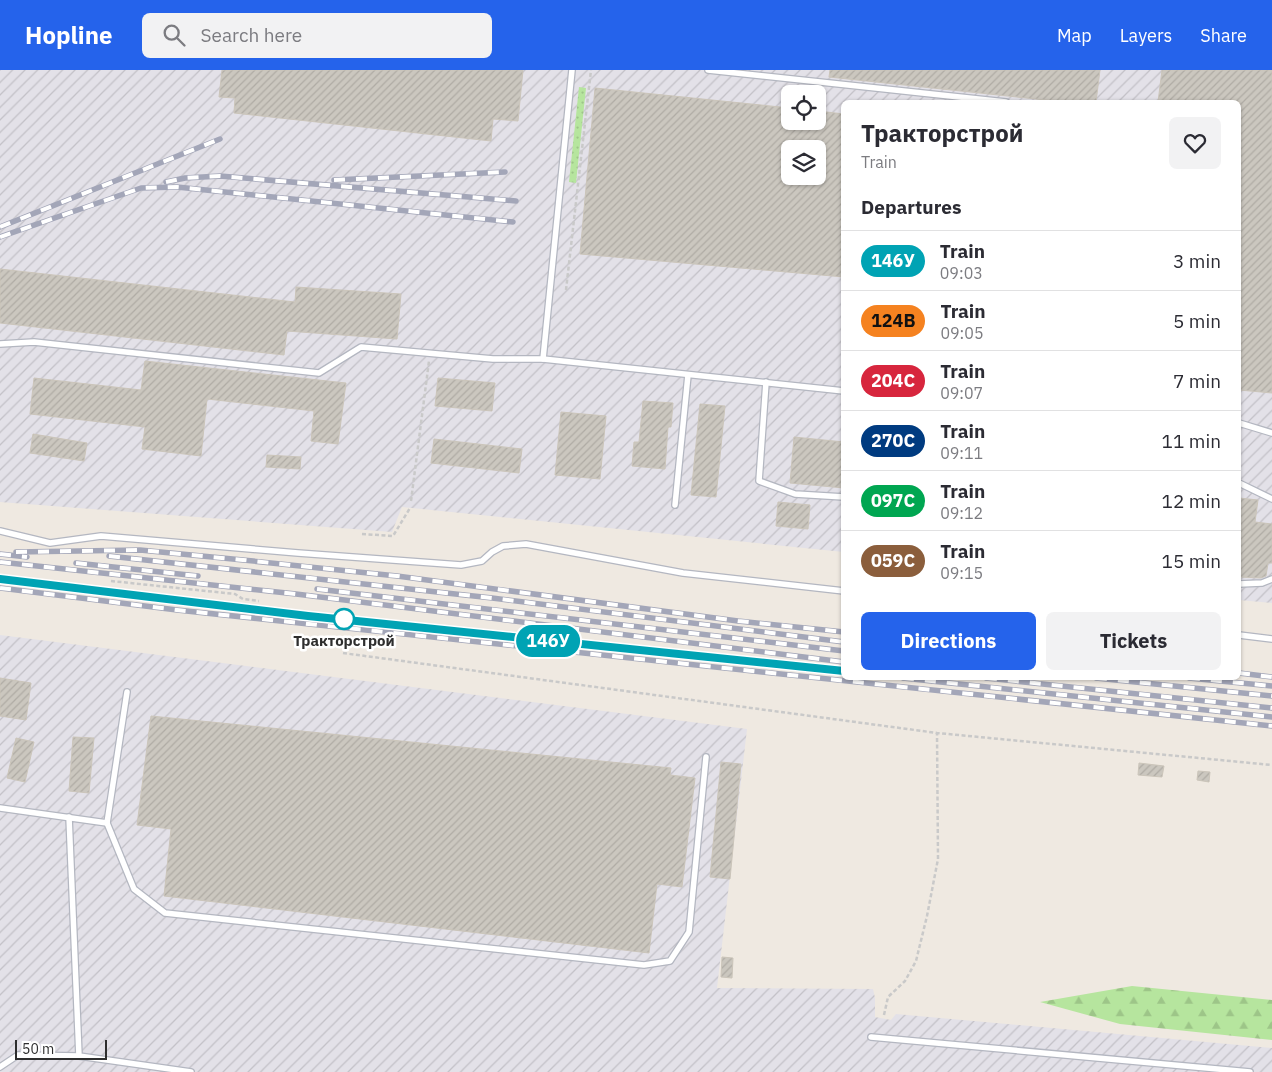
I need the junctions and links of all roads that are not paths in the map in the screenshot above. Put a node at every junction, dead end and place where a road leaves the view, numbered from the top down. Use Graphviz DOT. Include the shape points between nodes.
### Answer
graph roads {
  1 [pos="572,70"];
  2 [pos="708,70"];
  3 [pos="987,100"];
  4 [pos="0,344"];
  5 [pos="543,359"];
  6 [pos="688,375"];
  7 [pos="766,382"];
  8 [pos="841,391"];
  9 [pos="1241,424"];
  10 [pos="1272,433"];
  11 [pos="1241,483"];
  12 [pos="841,497"];
  13 [pos="1272,499"];
  14 [pos="675,505"];
  15 [pos="0,531"];
  16 [pos="1272,579"];
  17 [pos="1241,584"];
  18 [pos="841,591"];
  19 [pos="1241,635"];
  20 [pos="1272,639"];
  21 [pos="127,692"];
  22 [pos="706,757"];
  23 [pos="0,808"];
  24 [pos="70,817"];
  25 [pos="107,823"];
  26 [pos="871,1037"];
  27 [pos="79,1056"];
  28 [pos="0,1067"];
  29 [pos="191,1072"];
  30 [pos="1250,1072"];
  1 -- 5 [label="lane"];
  2 -- 3 [label="lane"];
  4 -- 5 [label="lane" via="34,342 319,373 361,347 493,359"];
  5 -- 6 [label="lane"];
  6 -- 7 [label="lane"];
  6 -- 14 [label="lane"];
  7 -- 8 [label="lane"];
  7 -- 12 [label="lane" via="759,481 795,494"];
  9 -- 10 [label="lane"];
  11 -- 13 [label="lane"];
  15 -- 18 [label="lane" via="50,543 101,536 461,565 482,561 503,546 526,544 683,573"];
  16 -- 17 [label="lane" via="1262,584"];
  19 -- 20 [label="lane"];
  21 -- 25 [label="lane"];
  22 -- 25 [label="lane" via="689,932 670,961 644,965 164,913 134,890"];
  23 -- 24 [label="lane"];
  24 -- 25 [label="lane"];
  24 -- 27 [label="lane"];
  26 -- 30 [label="lane"];
  27 -- 28 [label="lane" via="18,1055"];
  27 -- 29 [label="lane"];
}
